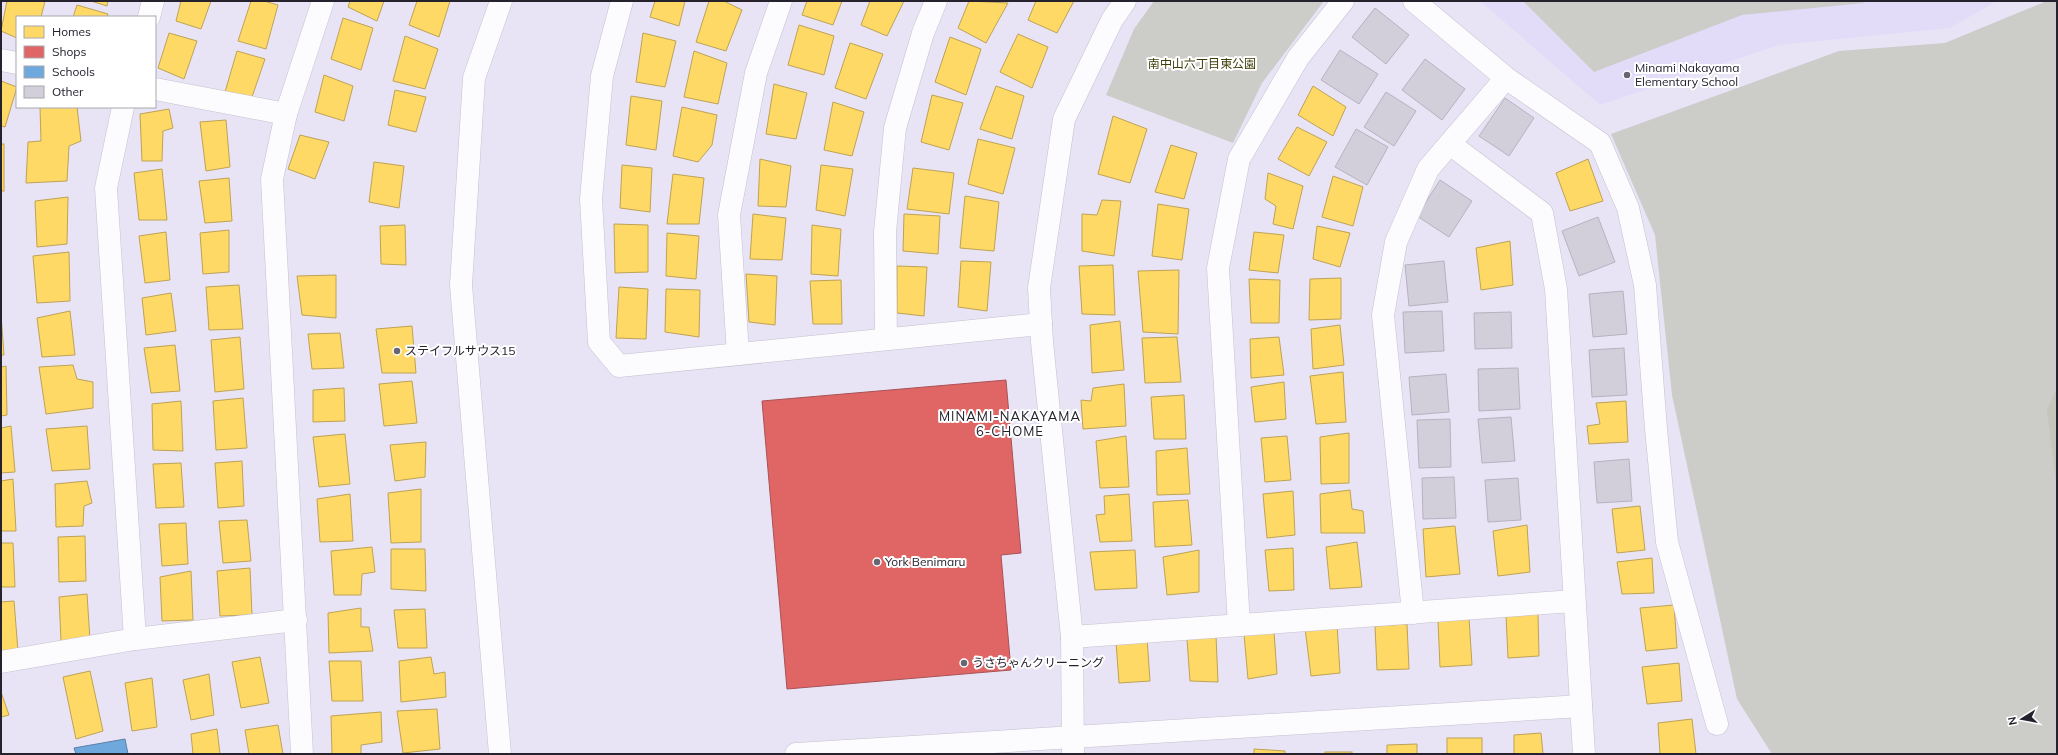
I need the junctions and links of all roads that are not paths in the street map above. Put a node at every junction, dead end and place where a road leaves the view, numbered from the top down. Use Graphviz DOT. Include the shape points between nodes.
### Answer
graph roads {
  1 [pos="153,1"];
  2 [pos="323,1"];
  3 [pos="501,1"];
  4 [pos="622,1"];
  5 [pos="780,1"];
  6 [pos="936,1"];
  7 [pos="1125,1"];
  8 [pos="1343,1"];
  9 [pos="1414,1"];
  10 [pos="148,16"];
  11 [pos="1,60"];
  12 [pos="16,63"];
  13 [pos="1506,78"];
  14 [pos="156,89"];
  15 [pos="123,108"];
  16 [pos="286,114"];
  17 [pos="1450,144"];
  18 [pos="1041,324"];
  19 [pos="886,339"];
  20 [pos="738,354"];
  21 [pos="1574,601"];
  22 [pos="1413,613"];
  23 [pos="296,620"];
  24 [pos="1239,625"];
  25 [pos="1072,636"];
  26 [pos="135,638"];
  27 [pos="1,662"];
  28 [pos="1581,706"];
  29 [pos="1716,724"];
  30 [pos="1072,746"];
  31 [pos="302,754"];
  32 [pos="500,754"];
  33 [pos="796,754"];
  34 [pos="1584,754"];
  1 -- 10 [label="street"];
  2 -- 16 [label="street"];
  3 -- 32 [label="street" via="474,78 461,284"];
  4 -- 20 [label="street" via="602,76 591,199 599,342 619,366"];
  5 -- 20 [label="street" via="756,73 729,215"];
  6 -- 19 [label="street" via="923,33 895,128 884,232"];
  7 -- 18 [label="street" via="1112,20 1064,119 1039,288"];
  8 -- 24 [label="street" via="1298,58 1239,159 1218,268"];
  9 -- 13 [label="street"];
  11 -- 12 [label="street"];
  13 -- 17 [label="street"];
  13 -- 29 [label="street" via="1600,144 1628,208 1645,285 1667,542"];
  14 -- 16 [label="street"];
  15 -- 26 [label="street" via="106,188"];
  16 -- 23 [label="street" via="272,179"];
  17 -- 21 [label="street" via="1542,213 1556,289"];
  17 -- 22 [label="street" via="1428,169 1396,242 1383,314"];
  18 -- 19 [label="street"];
  18 -- 25 [label="street"];
  19 -- 20 [label="street"];
  21 -- 22 [label="street"];
  21 -- 28 [label="street"];
  22 -- 24 [label="street"];
  23 -- 26 [label="street"];
  23 -- 31 [label="street"];
  24 -- 25 [label="street"];
  25 -- 30 [label="street"];
  26 -- 27 [label="street"];
  28 -- 30 [label="street"];
  28 -- 34 [label="street"];
  30 -- 33 [label="street"];
}
